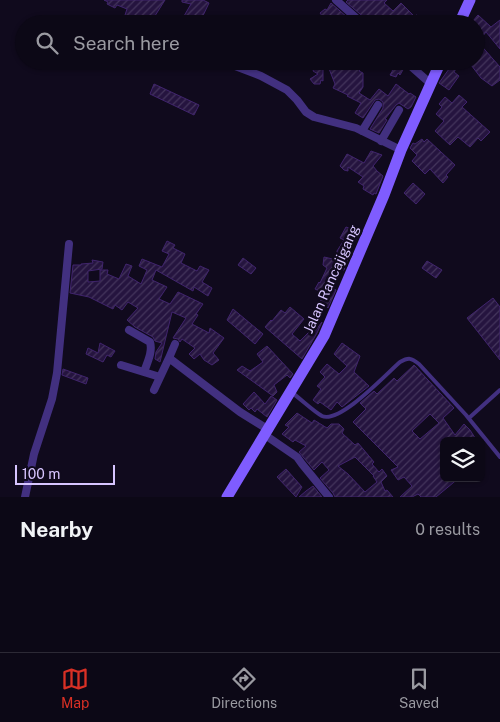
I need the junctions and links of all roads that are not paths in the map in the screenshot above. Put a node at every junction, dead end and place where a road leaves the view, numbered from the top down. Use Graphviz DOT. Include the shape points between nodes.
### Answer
graph roads {
  1 [pos="336,0"];
  2 [pos="470,0"];
  3 [pos="353,15"];
  4 [pos="463,15"];
  5 [pos="245,70"];
  6 [pos="415,70"];
  7 [pos="437,70"];
  8 [pos="431,84"];
  9 [pos="378,105"];
  10 [pos="399,110"];
  11 [pos="362,132"];
  12 [pos="381,141"];
  13 [pos="401,150"];
  14 [pos="69,244"];
  15 [pos="130,330"];
  16 [pos="175,344"];
  17 [pos="169,358"];
  18 [pos="121,366"];
  19 [pos="144,372"];
  20 [pos="160,377"];
  21 [pos="154,390"];
  22 [pos="500,390"];
  23 [pos="290,392"];
  24 [pos="468,418"];
  25 [pos="267,432"];
  26 [pos="500,457"];
  27 [pos="25,497"];
  28 [pos="228,497"];
  29 [pos="329,497"];
  1 -- 3 [label="street"];
  2 -- 4 [label="main road"];
  5 -- 11 [label="street" via="288,90 306,112"];
  6 -- 8 [label="street"];
  7 -- 8 [label="main road, Jalan Rancajigang"];
  8 -- 13 [label="main road, Jalan Rancajigang"];
  9 -- 11 [label="street"];
  10 -- 12 [label="street"];
  11 -- 12 [label="street"];
  12 -- 13 [label="street"];
  13 -- 23 [label="main road, Jalan Rancajigang" via="324,336"];
  14 -- 27 [label="street" via="57,373"];
  15 -- 19 [label="street" via="150,342 150,356"];
  16 -- 17 [label="street"];
  17 -- 20 [label="street"];
  17 -- 25 [label="street"];
  18 -- 19 [label="street"];
  19 -- 20 [label="street"];
  20 -- 21 [label="street"];
  22 -- 24 [label="lane"];
  23 -- 24 [label="lane" via="323,416 332,417 350,408 400,362 412,359"];
  23 -- 25 [label="main road, Jalan Rancajigang"];
  24 -- 26 [label="lane"];
  25 -- 28 [label="main road, Jalan Rancajigang"];
  25 -- 29 [label="street" via="297,458"];
}
